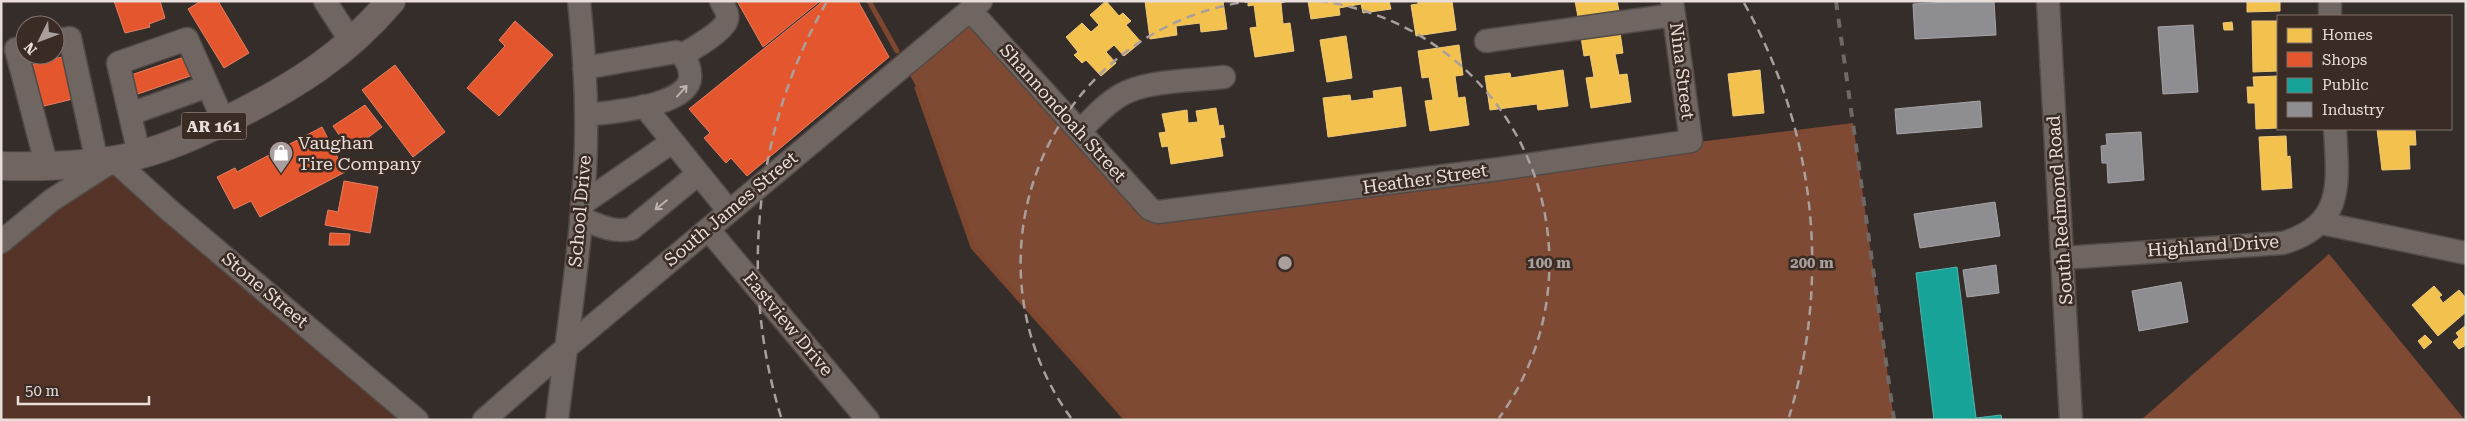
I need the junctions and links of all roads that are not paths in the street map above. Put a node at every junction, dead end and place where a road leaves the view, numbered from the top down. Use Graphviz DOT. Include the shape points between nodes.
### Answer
graph roads {
  1 [pos="325,1"];
  2 [pos="391,1"];
  3 [pos="579,1"];
  4 [pos="721,1"];
  5 [pos="2048,1"];
  6 [pos="2330,1"];
  7 [pos="975,6"];
  8 [pos="1673,8"];
  9 [pos="2330,15"];
  10 [pos="65,39"];
  11 [pos="1486,41"];
  12 [pos="352,42"];
  13 [pos="682,55"];
  14 [pos="20,65"];
  15 [pos="584,68"];
  16 [pos="1224,77"];
  17 [pos="208,86"];
  18 [pos="644,106"];
  19 [pos="130,114"];
  20 [pos="586,115"];
  21 [pos="224,122"];
  22 [pos="2335,130"];
  23 [pos="1080,131"];
  24 [pos="1691,141"];
  25 [pos="672,142"];
  26 [pos="117,159"];
  27 [pos="1,166"];
  28 [pos="47,167"];
  29 [pos="698,174"];
  30 [pos="581,211"];
  31 [pos="730,211"];
  32 [pos="1158,212"];
  33 [pos="2321,223"];
  34 [pos="708,229"];
  35 [pos="1,242"];
  36 [pos="2466,253"];
  37 [pos="2063,258"];
  38 [pos="566,348"];
  39 [pos="417,420"];
  40 [pos="484,420"];
  41 [pos="557,420"];
  42 [pos="868,420"];
  43 [pos="2071,420"];
  1 -- 12 [label="street"];
  2 -- 12 [label="main road, AR 161"];
  3 -- 15 [label="street, School Drive"];
  4 -- 13 [label="street" via="727,14 725,24"];
  5 -- 37 [label="street, South Redmond Road"];
  6 -- 9 [label="street"];
  7 -- 23 [label="street, Shannondoah Street"];
  7 -- 31 [label="street, South James Street"];
  8 -- 11 [label="street"];
  8 -- 24 [label="street, Nina Street"];
  10 -- 26 [label="street" via="70,38"];
  12 -- 21 [label="main road, AR 161" via="301,81"];
  13 -- 15 [label="street" via="668,52"];
  18 -- 13 [label="street, one-way" via="674,98 685,89 691,76"];
  14 -- 28 [label="street"];
  15 -- 20 [label="street, School Drive"];
  16 -- 23 [label="street" via="1141,87 1114,100"];
  17 -- 19 [label="street"];
  17 -- 19 [label="street" via="187,39 118,63"];
  17 -- 21 [label="street"];
  18 -- 20 [label="street"];
  18 -- 25 [label="street"];
  19 -- 26 [label="street"];
  20 -- 30 [label="street, School Drive"];
  21 -- 26 [label="main road, AR 161" via="169,147"];
  22 -- 33 [label="street" via="2338,178 2330,207"];
  23 -- 32 [label="street, Shannondoah Street" via="1150,209"];
  24 -- 32 [label="street, Heather Street" via="1499,170"];
  25 -- 29 [label="street"];
  25 -- 30 [label="street"];
  26 -- 28 [label="main road, AR 161"];
  26 -- 35 [label="street" via="52,200"];
  26 -- 39 [label="street, Stone Street" via="169,210"];
  27 -- 28 [label="main road, AR 161"];
  29 -- 30 [label="street, one-way" via="631,229 610,230"];
  29 -- 31 [label="street"];
  30 -- 38 [label="street, School Drive"];
  31 -- 34 [label="street, South James Street"];
  33 -- 36 [label="street"];
  33 -- 37 [label="street, Highland Drive" via="2298,238 2282,243"];
  34 -- 38 [label="street, South James Street"];
  34 -- 42 [label="street, Eastview Drive"];
  37 -- 43 [label="street, South Redmond Road"];
  38 -- 40 [label="street, South James Street"];
  38 -- 41 [label="street, School Drive"];
}
